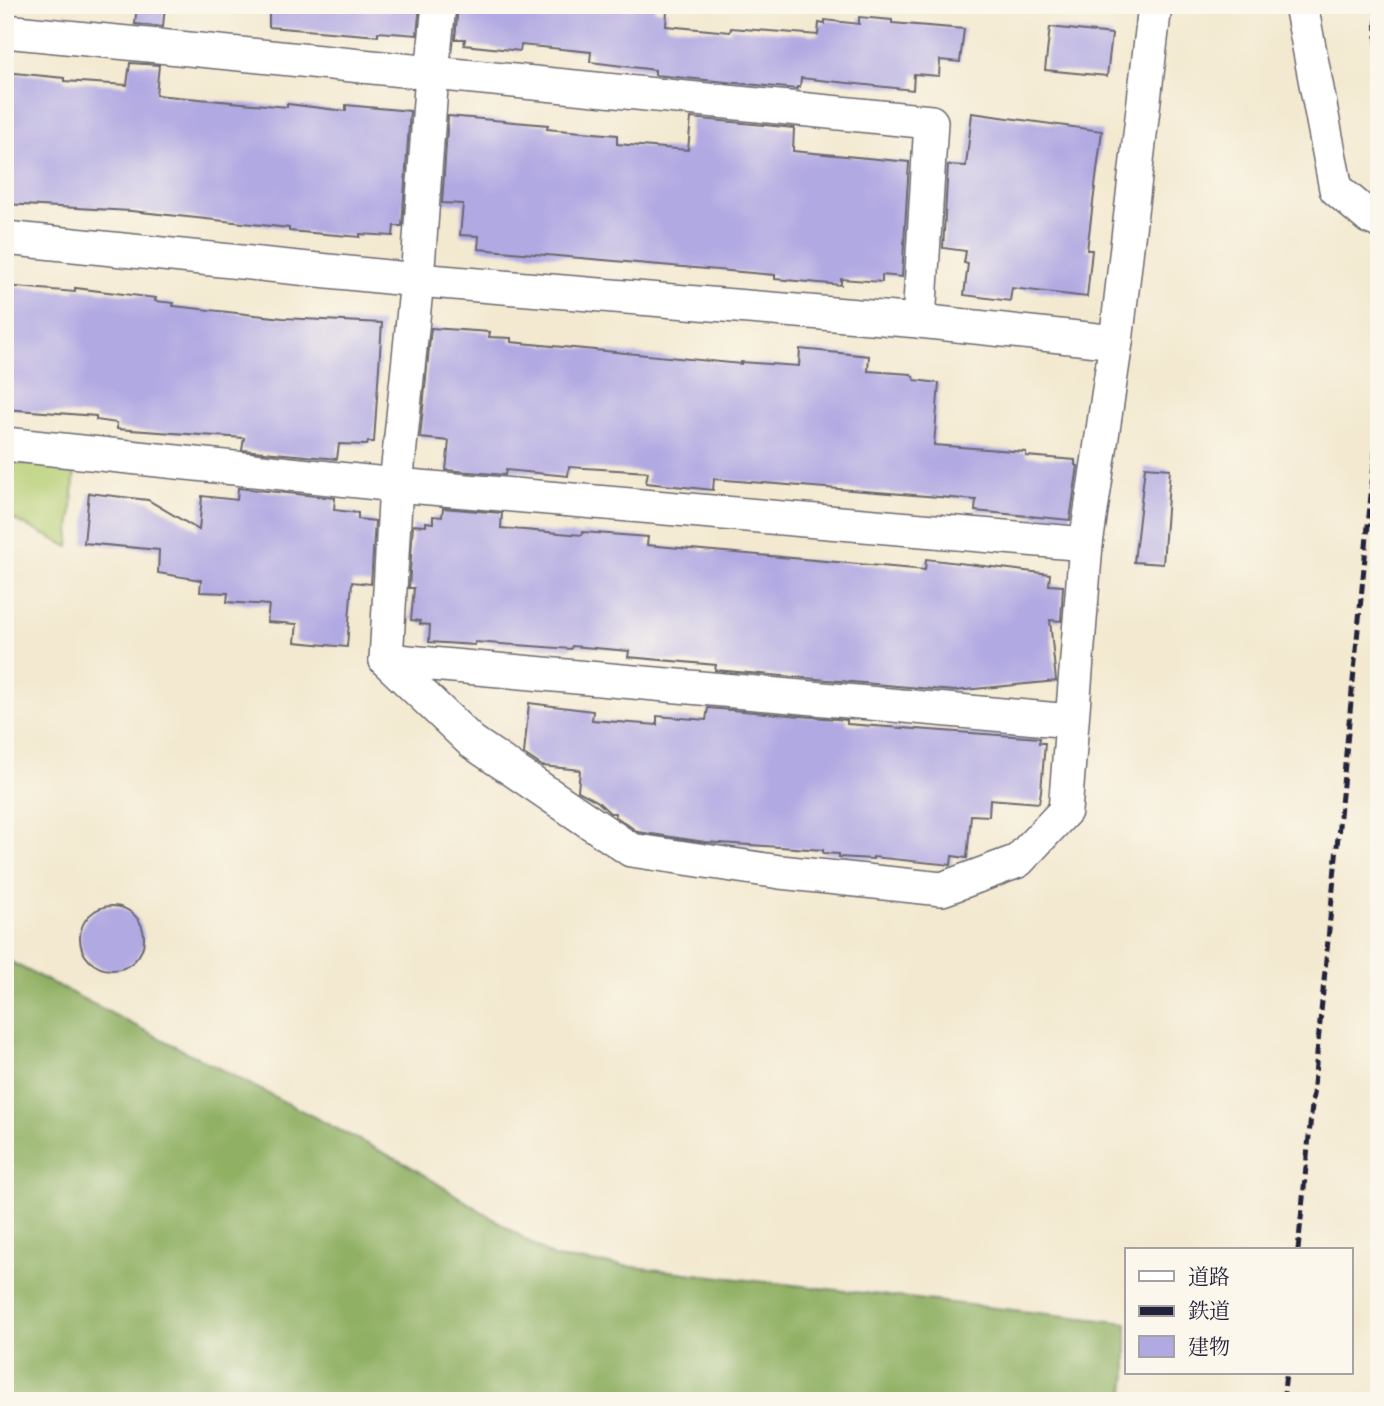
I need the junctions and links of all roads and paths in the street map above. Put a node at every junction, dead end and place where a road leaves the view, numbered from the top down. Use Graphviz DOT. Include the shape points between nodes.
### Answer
graph roads {
  1 [pos="439,5"];
  2 [pos="1301,5"];
  3 [pos="1148,6"];
  4 [pos="5,31"];
  5 [pos="432,74"];
  6 [pos="1379,221"];
  7 [pos="5,238"];
  8 [pos="417,280"];
  9 [pos="919,321"];
  10 [pos="1116,342"];
  11 [pos="5,444"];
  12 [pos="397,485"];
  13 [pos="1086,544"];
  14 [pos="386,660"];
  15 [pos="1071,722"];
  1 -- 5 [label="street"];
  2 -- 6 [label="street" via="1336,189"];
  3 -- 10 [label="street"];
  4 -- 5 [label="street"];
  5 -- 8 [label="street"];
  5 -- 9 [label="street" via="931,122"];
  7 -- 8 [label="street"];
  8 -- 9 [label="street"];
  8 -- 12 [label="street"];
  9 -- 10 [label="street"];
  10 -- 13 [label="street"];
  11 -- 12 [label="street"];
  12 -- 13 [label="street"];
  12 -- 14 [label="street"];
  13 -- 15 [label="street"];
  14 -- 15 [label="street"];
  14 -- 15 [label="street" via="472,741 631,850 780,872 942,888 1018,861 1065,811"];
}
